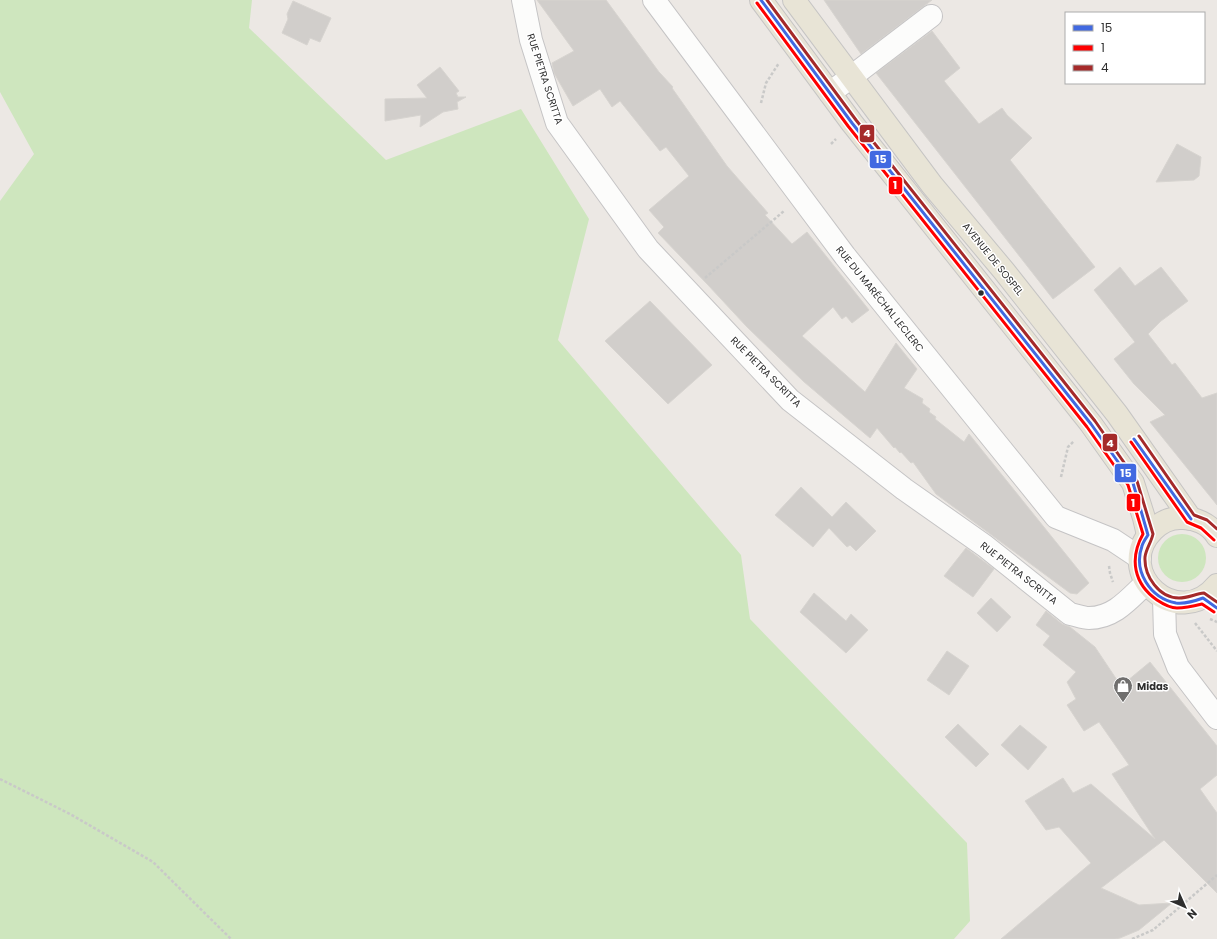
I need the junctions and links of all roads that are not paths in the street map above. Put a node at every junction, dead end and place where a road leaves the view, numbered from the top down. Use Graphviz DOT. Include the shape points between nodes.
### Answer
graph roads {
  1 [pos="523,0"];
  2 [pos="654,0"];
  3 [pos="761,0"];
  4 [pos="794,0"];
  5 [pos="931,16"];
  6 [pos="852,76"];
  7 [pos="830,93"];
  8 [pos="1192,518"];
  9 [pos="1148,535"];
  10 [pos="1217,536"];
  11 [pos="1140,558"];
  12 [pos="1146,583"];
  13 [pos="1212,597"];
  14 [pos="1164,599"];
  15 [pos="1217,718"];
  1 -- 12 [label="street, RUE PIETRA SCRITTA" via="531,40 557,123 648,249 790,400 904,489 985,546 1070,614 1088,618 1103,617 1118,610"];
  2 -- 11 [label="street, RUE DU MARÉCHAL LECLERC" via="846,256 1056,518 1113,540"];
  3 -- 7 [label="main road"];
  4 -- 6 [label="main road, AVENUE DE SOSPEL"];
  5 -- 6 [label="street"];
  6 -- 7 [label="street"];
  6 -- 8 [label="main road, AVENUE DE SOSPEL" via="932,185 1117,414"];
  7 -- 9 [label="main road" via="1091,424 1133,483"];
  8 -- 9 [label="main road" via="1168,520"];
  8 -- 10 [label="main road" via="1204,524"];
  9 -- 11 [label="main road" via="1142,546"];
  11 -- 12 [label="main road" via="1141,571"];
  12 -- 14 [label="main road"];
  13 -- 14 [label="main road" via="1176,603"];
  14 -- 15 [label="street" via="1165,634 1178,667"];
}
